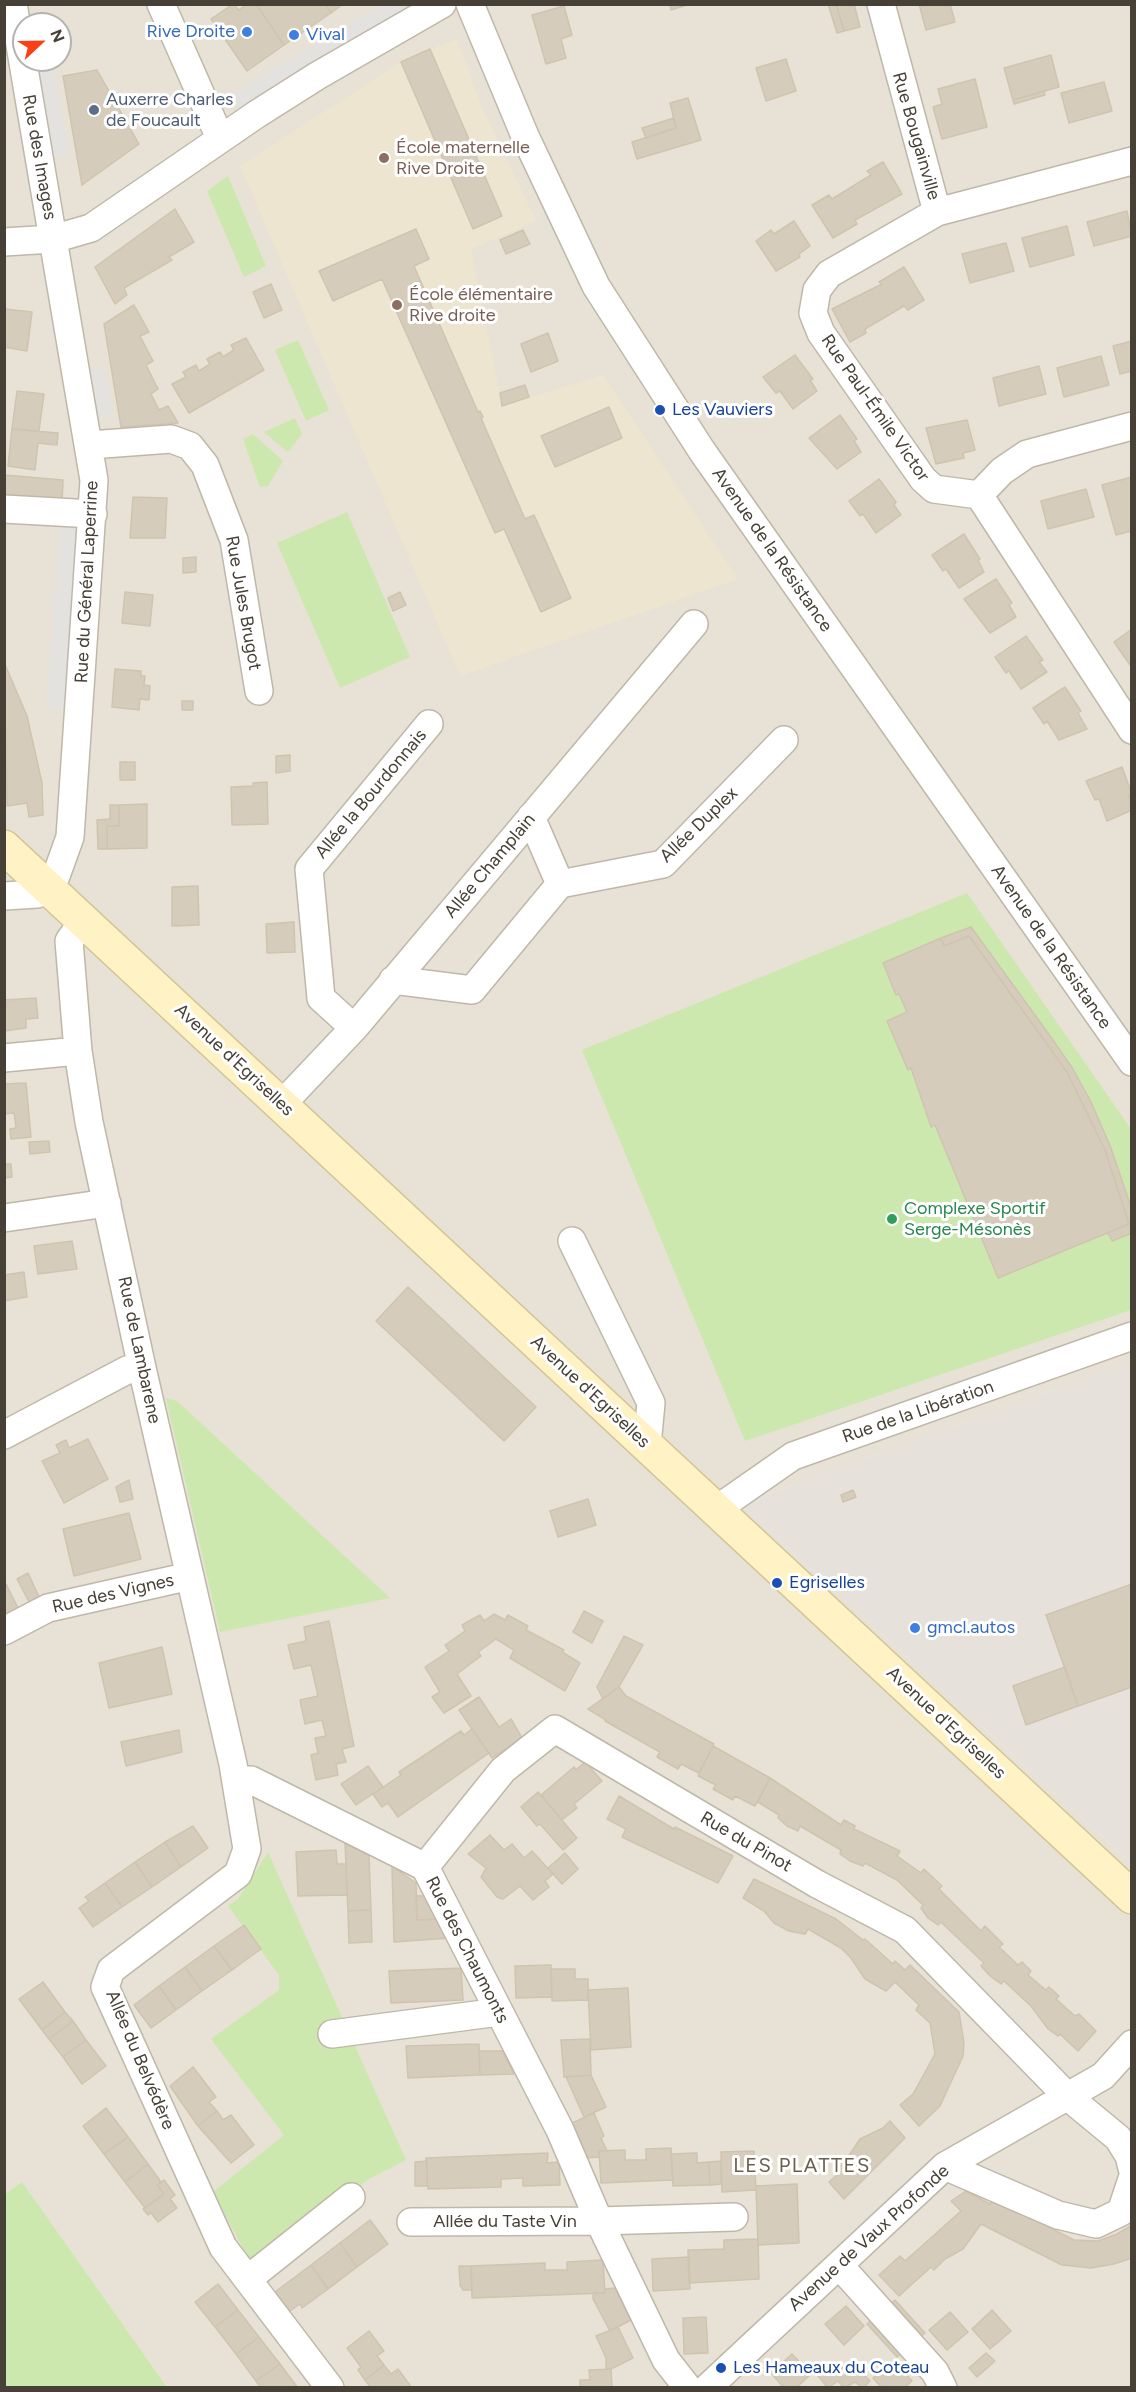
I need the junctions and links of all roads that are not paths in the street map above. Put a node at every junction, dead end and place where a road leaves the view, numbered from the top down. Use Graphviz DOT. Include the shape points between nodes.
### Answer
graph roads {
  1 [pos="13,4"];
  2 [pos="161,4"];
  3 [pos="442,4"];
  4 [pos="470,4"];
  5 [pos="881,4"];
  6 [pos="216,129"];
  7 [pos="1131,161"];
  8 [pos="937,212"];
  9 [pos="53,240"];
  10 [pos="4,242"];
  11 [pos="1131,426"];
  12 [pos="90,445"];
  13 [pos="979,495"];
  14 [pos="4,509"];
  15 [pos="93,514"];
  16 [pos="694,624"];
  17 [pos="259,691"];
  18 [pos="429,724"];
  19 [pos="1131,730"];
  20 [pos="784,740"];
  21 [pos="531,817"];
  22 [pos="4,847"];
  23 [pos="560,884"];
  24 [pos="48,887"];
  25 [pos="4,897"];
  26 [pos="84,920"];
  27 [pos="393,980"];
  28 [pos="354,1028"];
  29 [pos="78,1051"];
  30 [pos="4,1058"];
  31 [pos="1131,1062"];
  32 [pos="281,1105"];
  33 [pos="107,1203"];
  34 [pos="4,1218"];
  35 [pos="572,1241"];
  36 [pos="1131,1336"];
  37 [pos="142,1368"];
  38 [pos="4,1435"];
  39 [pos="647,1445"];
  40 [pos="717,1509"];
  41 [pos="190,1576"];
  42 [pos="4,1631"];
  43 [pos="237,1780"];
  44 [pos="425,1867"];
  45 [pos="1131,1897"];
  46 [pos="499,2012"];
  47 [pos="332,2034"];
  48 [pos="1131,2044"];
  49 [pos="1067,2096"];
  50 [pos="945,2166"];
  51 [pos="1131,2168"];
  52 [pos="1131,2179"];
  53 [pos="351,2197"];
  54 [pos="734,2217"];
  55 [pos="599,2221"];
  56 [pos="411,2222"];
  57 [pos="839,2265"];
  58 [pos="248,2279"];
  59 [pos="330,2388"];
  60 [pos="688,2388"];
  61 [pos="707,2388"];
  62 [pos="942,2388"];
  1 -- 9 [label="street, Rue des Images"];
  2 -- 6 [label="street"];
  3 -- 9 [label="street" via="257,114 106,220 75,235"];
  4 -- 31 [label="street, Avenue de la Résistance" via="525,136 596,286 709,460"];
  5 -- 8 [label="street, Rue Bougainville"];
  7 -- 8 [label="street, Rue Bougainville"];
  8 -- 13 [label="street, Rue Paul-Émile Victor" via="830,274 817,290 813,313 821,333 923,479 934,489"];
  9 -- 10 [label="street"];
  9 -- 12 [label="street, Rue du Général Laperrine"];
  11 -- 13 [label="street" via="1027,454 1002,471"];
  12 -- 15 [label="street, Rue du Général Laperrine"];
  12 -- 17 [label="street, Rue Jules Brugot" via="171,440 190,446 205,465 234,540"];
  13 -- 19 [label="street"];
  14 -- 15 [label="street"];
  15 -- 24 [label="street, Rue du Général Laperrine" via="70,837 57,876"];
  16 -- 21 [label="street, Allée Champlain"];
  18 -- 28 [label="street, Allée la Bourdonnais" via="309,869 321,998"];
  20 -- 23 [label="street, Allée Duplex" via="663,864"];
  21 -- 23 [label="street"];
  21 -- 27 [label="street, Allée Champlain"];
  22 -- 24 [label="street, Avenue d'Egriselles"];
  23 -- 27 [label="street" via="472,990"];
  24 -- 25 [label="street" via="37,894"];
  24 -- 26 [label="street, Avenue d'Egriselles"];
  26 -- 29 [label="street, Rue de Lambarene" via="69,941"];
  26 -- 32 [label="street, Avenue d'Egriselles"];
  27 -- 28 [label="street, Allée Champlain"];
  28 -- 32 [label="street, Allée Champlain"];
  29 -- 30 [label="street"];
  29 -- 33 [label="street, Rue de Lambarene"];
  32 -- 39 [label="street, Avenue d'Egriselles"];
  33 -- 34 [label="street"];
  33 -- 37 [label="street, Rue de Lambarene"];
  35 -- 39 [label="street" via="651,1403"];
  36 -- 40 [label="street, Rue de la Libération" via="793,1456"];
  37 -- 38 [label="street" via="127,1370"];
  37 -- 41 [label="street, Rue de Lambarene"];
  39 -- 40 [label="street, Avenue d'Egriselles"];
  40 -- 45 [label="street, Avenue d'Egriselles"];
  41 -- 42 [label="street, Rue des Vignes" via="48,1608"];
  41 -- 43 [label="street, Rue de Lambarene"];
  43 -- 44 [label="street, Rue des Chaumonts" via="251,1780"];
  43 -- 58 [label="street, Allée du Belvédère" via="247,1849 238,1874 111,1970 105,1987 223,2247"];
  44 -- 46 [label="street, Rue des Chaumonts"];
  44 -- 49 [label="street, Rue du Pinot" via="503,1770 555,1730 817,1884 905,1930"];
  46 -- 47 [label="street"];
  46 -- 55 [label="street, Rue des Chaumonts" via="560,2130"];
  48 -- 49 [label="street, Avenue de Vaux Profonde" via="1102,2076"];
  49 -- 50 [label="street, Avenue de Vaux Profonde"];
  49 -- 51 [label="street" via="1118,2138"];
  50 -- 52 [label="street" via="1058,2215 1096,2224 1121,2212"];
  50 -- 57 [label="street, Avenue de Vaux Profonde"];
  53 -- 58 [label="street"];
  54 -- 55 [label="street"];
  55 -- 56 [label="street, Allée du Taste Vin"];
  55 -- 60 [label="street, Rue des Chaumonts" via="666,2360"];
  57 -- 61 [label="street, Avenue de Vaux Profonde"];
  57 -- 62 [label="street" via="935,2372"];
  58 -- 59 [label="street, Allée du Belvédère"];
}
